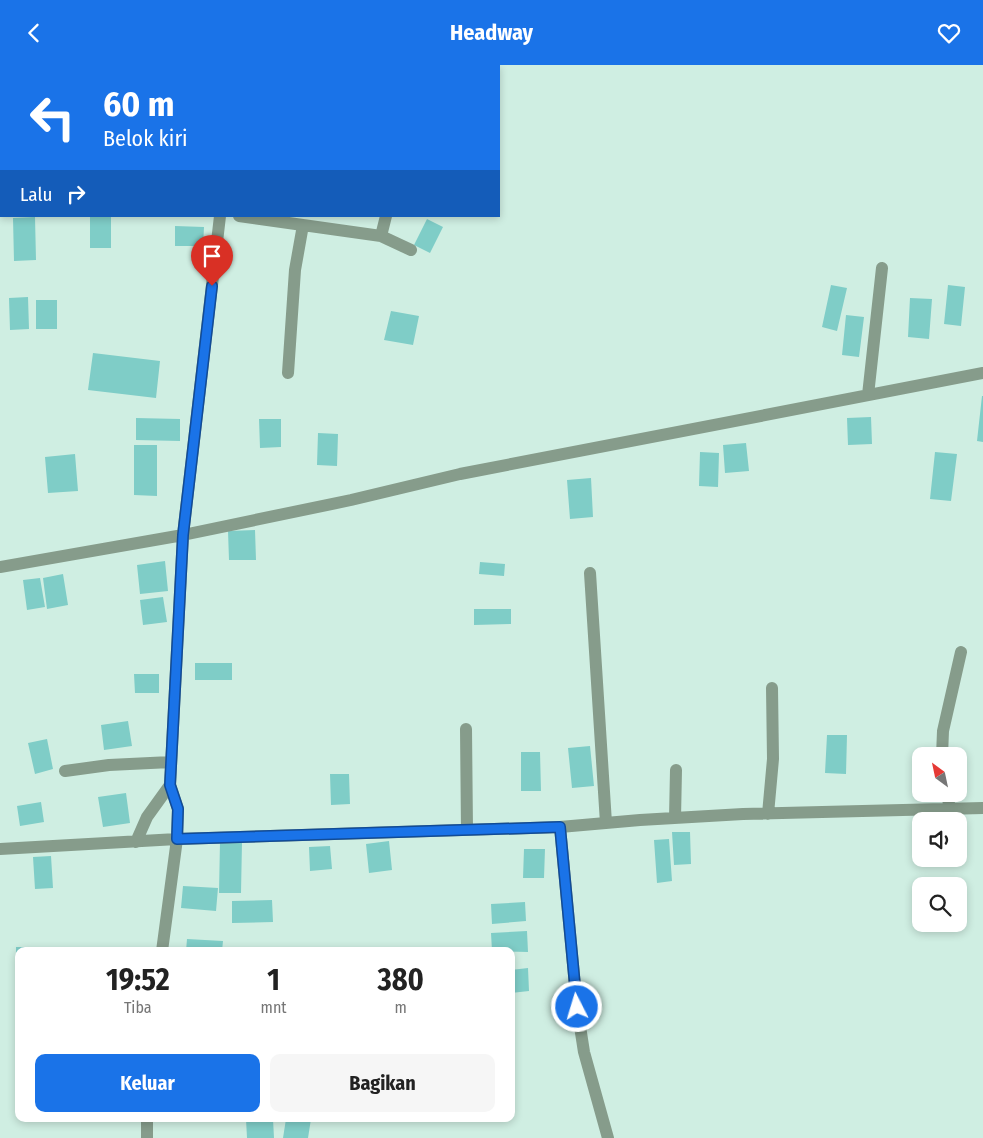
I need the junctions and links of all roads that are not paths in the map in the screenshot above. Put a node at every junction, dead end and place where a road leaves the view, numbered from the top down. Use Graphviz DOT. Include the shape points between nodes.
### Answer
graph roads {
  1 [pos="220,217"];
  2 [pos="246,217"];
  3 [pos="386,217"];
  4 [pos="303,225"];
  5 [pos="381,236"];
  6 [pos="411,250"];
  7 [pos="882,268"];
  8 [pos="288,373"];
  9 [pos="983,373"];
  10 [pos="868,395"];
  11 [pos="183,535"];
  12 [pos="0,564"];
  13 [pos="590,573"];
  14 [pos="961,652"];
  15 [pos="772,688"];
  16 [pos="466,729"];
  17 [pos="942,747"];
  18 [pos="171,762"];
  19 [pos="676,770"];
  20 [pos="65,771"];
  21 [pos="170,785"];
  22 [pos="948,803"];
  23 [pos="983,808"];
  24 [pos="950,809"];
  25 [pos="768,814"];
  26 [pos="675,818"];
  27 [pos="606,823"];
  28 [pos="560,827"];
  29 [pos="467,830"];
  30 [pos="177,839"];
  31 [pos="140,842"];
  32 [pos="0,849"];
  33 [pos="163,947"];
  34 [pos="147,1122"];
  35 [pos="147,1138"];
  36 [pos="608,1138"];
  1 -- 11 [label="street"];
  2 -- 4 [label="street"];
  3 -- 5 [label="street"];
  4 -- 5 [label="street"];
  4 -- 8 [label="street" via="290,316"];
  5 -- 6 [label="street"];
  7 -- 10 [label="street"];
  9 -- 10 [label="street"];
  10 -- 11 [label="street" via="460,474"];
  11 -- 12 [label="street"];
  11 -- 18 [label="street"];
  13 -- 27 [label="street"];
  14 -- 17 [label="street"];
  15 -- 25 [label="street" via="773,759"];
  16 -- 29 [label="street"];
  18 -- 20 [label="street"];
  18 -- 21 [label="street"];
  19 -- 26 [label="street"];
  21 -- 30 [label="street" via="178,809"];
  21 -- 31 [label="street" via="147,817"];
  22 -- 24 [label="street"];
  23 -- 24 [label="street"];
  24 -- 25 [label="street"];
  25 -- 26 [label="street"];
  26 -- 27 [label="street"];
  27 -- 28 [label="street"];
  28 -- 29 [label="street"];
  28 -- 36 [label="street" via="584,1052"];
  29 -- 30 [label="street"];
  30 -- 31 [label="street"];
  30 -- 33 [label="street"];
  31 -- 32 [label="street"];
  34 -- 35 [label="street"];
}
